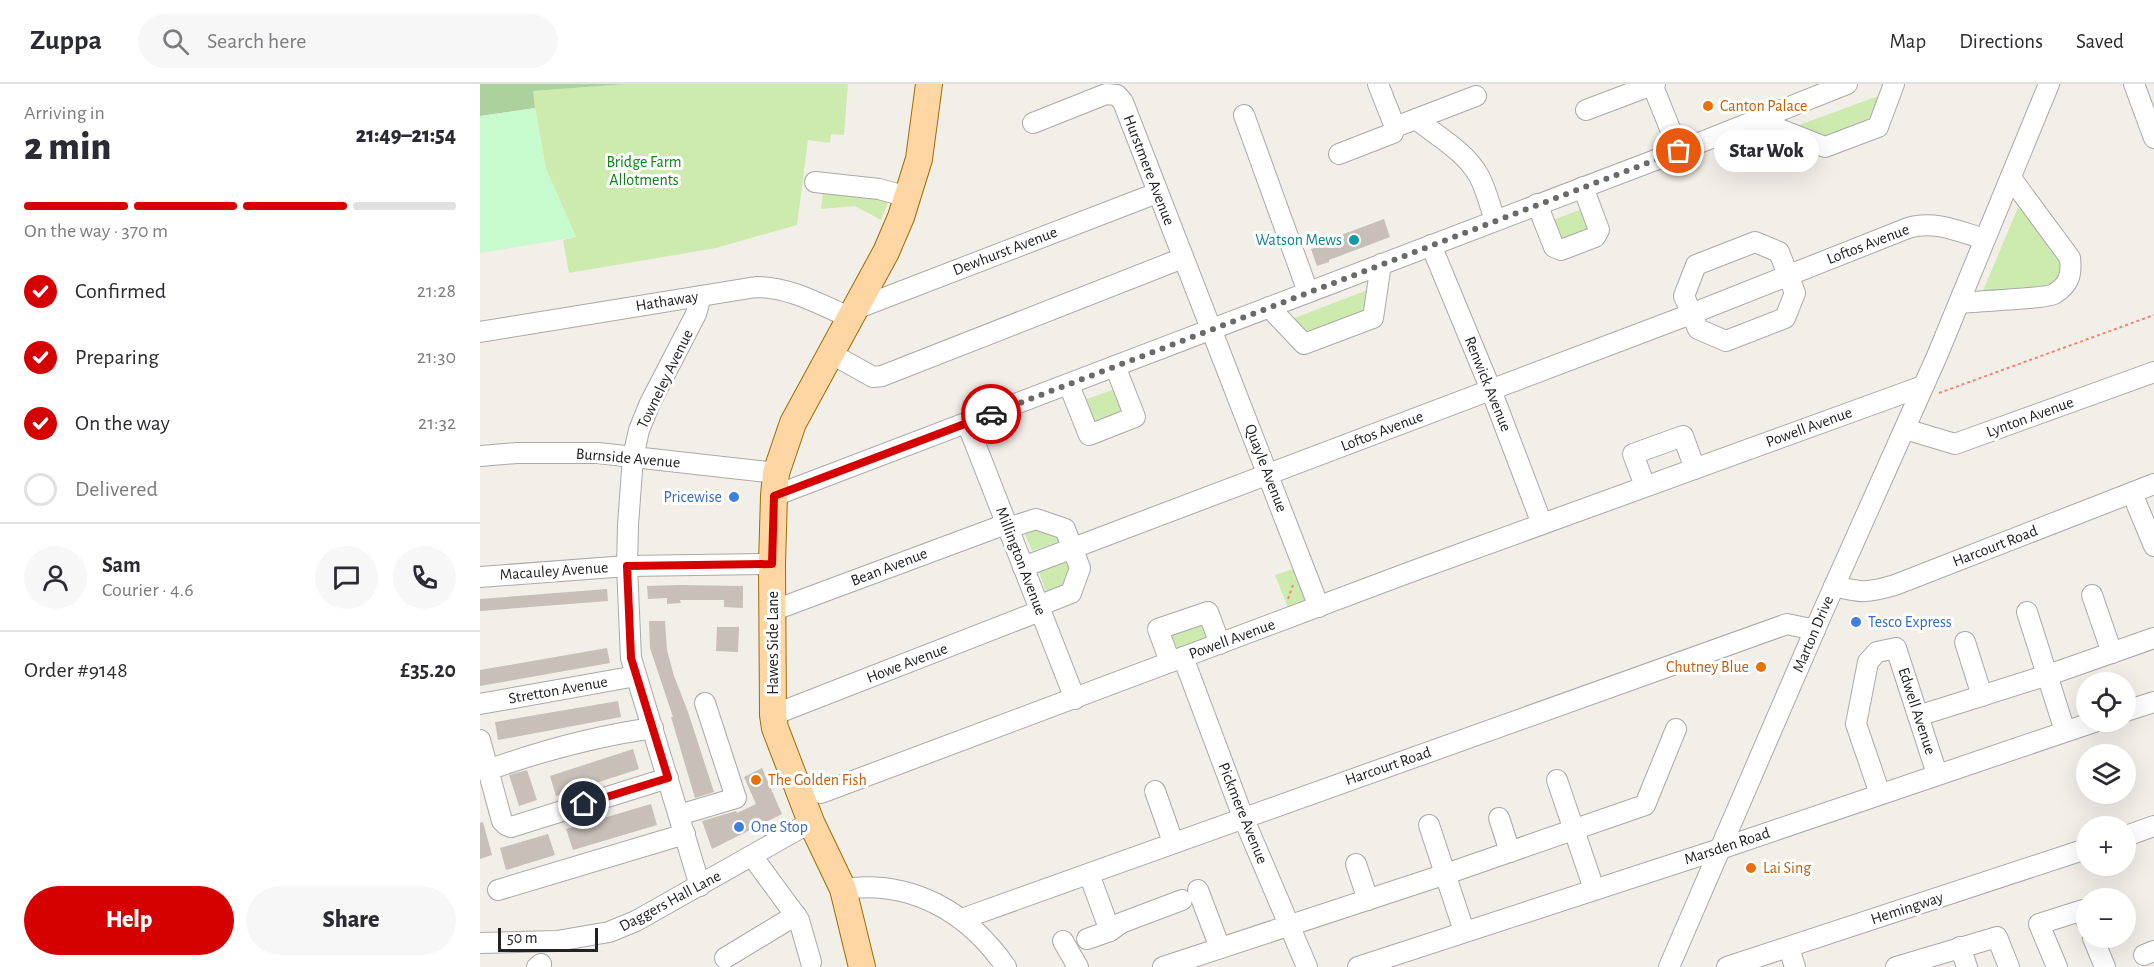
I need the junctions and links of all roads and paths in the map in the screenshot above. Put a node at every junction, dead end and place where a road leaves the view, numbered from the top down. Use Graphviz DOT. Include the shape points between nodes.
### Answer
graph roads {
  1 [pos="928,84"];
  2 [pos="1377,84"];
  3 [pos="1653,84"];
  4 [pos="1847,84"];
  5 [pos="1894,84"];
  6 [pos="2049,84"];
  7 [pos="2134,84"];
  8 [pos="1476,96"];
  9 [pos="1586,110"];
  10 [pos="1244,115"];
  11 [pos="1416,119"];
  12 [pos="1756,120"];
  13 [pos="1033,123"];
  14 [pos="1395,127"];
  15 [pos="2154,138"];
  16 [pos="1679,151"];
  17 [pos="1339,154"];
  18 [pos="2011,178"];
  19 [pos="814,182"];
  20 [pos="1157,193"];
  21 [pos="1586,196"];
  22 [pos="908,197"];
  23 [pos="1537,204"];
  24 [pos="1496,220"];
  25 [pos="1984,239"];
  26 [pos="1431,245"];
  27 [pos="1183,258"];
  28 [pos="1381,264"];
  29 [pos="1788,275"];
  30 [pos="1308,292"];
  31 [pos="700,296"];
  32 [pos="1959,303"];
  33 [pos="1269,307"];
  34 [pos="851,314"];
  35 [pos="1691,314"];
  36 [pos="2154,315"];
  37 [pos="1212,329"];
  38 [pos="480,332"];
  39 [pos="830,353"];
  40 [pos="1115,366"];
  41 [pos="2154,372"];
  42 [pos="1069,385"];
  43 [pos="1491,390"];
  44 [pos="1920,393"];
  45 [pos="967,423"];
  46 [pos="1905,429"];
  47 [pos="480,456"];
  48 [pos="633,457"];
  49 [pos="1695,469"];
  50 [pos="1269,475"];
  51 [pos="2154,484"];
  52 [pos="775,485"];
  53 [pos="1645,486"];
  54 [pos="2132,493"];
  55 [pos="1542,524"];
  56 [pos="1007,526"];
  57 [pos="2154,546"];
  58 [pos="1073,549"];
  59 [pos="1301,559"];
  60 [pos="772,564"];
  61 [pos="627,566"];
  62 [pos="1023,567"];
  63 [pos="480,576"];
  64 [pos="1834,586"];
  65 [pos="2092,595"];
  66 [pos="1319,607"];
  67 [pos="1039,608"];
  68 [pos="772,611"];
  69 [pos="2027,612"];
  70 [pos="1281,621"];
  71 [pos="1815,630"];
  72 [pos="2154,638"];
  73 [pos="1965,642"];
  74 [pos="1220,644"];
  75 [pos="2112,653"];
  76 [pos="1177,660"];
  77 [pos="2048,675"];
  78 [pos="636,676"];
  79 [pos="1982,696"];
  80 [pos="1075,699"];
  81 [pos="2154,702"];
  82 [pos="480,704"];
  83 [pos="705,704"];
  84 [pos="2136,708"];
  85 [pos="773,715"];
  86 [pos="1918,716"];
  87 [pos="653,728"];
  88 [pos="2076,728"];
  89 [pos="1676,729"];
  90 [pos="2065,731"];
  91 [pos="480,740"];
  92 [pos="1937,774"];
  93 [pos="486,775"];
  94 [pos="668,778"];
  95 [pos="1557,780"];
  96 [pos="1155,791"];
  97 [pos="821,793"];
  98 [pos="1880,794"];
  99 [pos="679,814"];
  100 [pos="1243,817"];
  101 [pos="1499,818"];
  102 [pos="811,822"];
  103 [pos="1429,825"];
  104 [pos="2154,826"];
  105 [pos="1575,830"];
  106 [pos="2136,832"];
  107 [pos="685,834"];
  108 [pos="1173,842"];
  109 [pos="1720,849"];
  110 [pos="1510,852"];
  111 [pos="2076,852"];
  112 [pos="752,856"];
  113 [pos="1356,864"];
  114 [pos="1089,874"];
  115 [pos="1446,874"];
  116 [pos="700,886"];
  117 [pos="1594,889"];
  118 [pos="843,890"];
  119 [pos="486,891"];
  120 [pos="1368,900"];
  121 [pos="2076,912"];
  122 [pos="796,915"];
  123 [pos="962,919"];
  124 [pos="1289,926"];
  125 [pos="1110,931"];
  126 [pos="1464,931"];
  127 [pos="1087,939"];
  128 [pos="1063,941"];
  129 [pos="480,943"];
  130 [pos="1960,947"];
  131 [pos="1220,948"];
  132 [pos="1789,948"];
  133 [pos="2097,948"];
  134 [pos="725,958"];
  135 [pos="811,962"];
  136 [pos="1922,963"];
  137 [pos="862,967"];
  138 [pos="1006,967"];
  139 [pos="1078,967"];
  140 [pos="1163,967"];
  141 [pos="1307,967"];
  142 [pos="1358,967"];
  143 [pos="1669,967"];
  144 [pos="1727,967"];
  145 [pos="1795,967"];
  146 [pos="1896,967"];
  147 [pos="1968,967"];
  148 [pos="2009,967"];
  149 [pos="2057,967"];
  150 [pos="2105,967"];
  1 -- 22 [label="main road, Hawes Side Lane" via="919,159"];
  2 -- 14 [label="street"];
  3 -- 9 [label="street"];
  3 -- 16 [label="street"];
  4 -- 12 [label="street"];
  5 -- 12 [label="street" via="1878,127 1825,147"];
  6 -- 18 [label="street, Marton Drive"];
  7 -- 15 [label="street"];
  8 -- 11 [label="street"];
  10 -- 30 [label="street"];
  11 -- 14 [label="street"];
  11 -- 24 [label="street" via="1472,167"];
  12 -- 16 [label="street"];
  13 -- 20 [label="street, Hurstmere Avenue" via="1107,94 1117,95"];
  14 -- 17 [label="street" via="1393,133"];
  16 -- 21 [label="street"];
  18 -- 25 [label="street, Marton Drive"];
  18 -- 32 [label="street" via="2070,258 2072,274 2052,296"];
  19 -- 22 [label="street" via="879,189"];
  20 -- 27 [label="street, Hurstmere Avenue"];
  20 -- 34 [label="street, Dewhurst Avenue"];
  21 -- 23 [label="street"];
  21 -- 23 [label="street" via="1599,230 1595,237 1561,250 1554,247"];
  22 -- 34 [label="main road, Hawes Side Lane" via="886,252"];
  23 -- 24 [label="street"];
  24 -- 26 [label="street"];
  25 -- 29 [label="street, Loftos Avenue" via="1921,224"];
  25 -- 32 [label="street, Marton Drive"];
  26 -- 28 [label="street"];
  26 -- 43 [label="street, Renwick Avenue"];
  27 -- 37 [label="street, Hurstmere Avenue"];
  27 -- 39 [label="street" via="882,376 873,377"];
  28 -- 30 [label="street"];
  28 -- 33 [label="street" via="1373,318 1363,322 1304,344"];
  29 -- 35 [label="street, Loftos Avenue"];
  29 -- 35 [label="street" via="1795,293 1785,318 1726,341 1698,330"];
  29 -- 35 [label="street" via="1779,252 1755,242 1696,265 1684,296"];
  30 -- 33 [label="street"];
  31 -- 34 [label="street, Hathaway" via="773,287"];
  31 -- 38 [label="street, Hathaway"];
  31 -- 48 [label="street, Towneley Avenue" via="696,314 650,403"];
  32 -- 44 [label="street, Marton Drive"];
  33 -- 37 [label="street"];
  34 -- 39 [label="main road, Hawes Side Lane"];
  35 -- 43 [label="street, Loftos Avenue"];
  36 -- 44 [label="path"];
  37 -- 40 [label="street"];
  37 -- 50 [label="street, Quayle Avenue"];
  39 -- 52 [label="main road, Hawes Side Lane" via="793,423"];
  40 -- 42 [label="street"];
  40 -- 42 [label="street" via="1135,417 1089,435"];
  41 -- 46 [label="street, Lynton Avenue" via="1955,444"];
  42 -- 45 [label="street"];
  43 -- 50 [label="street, Loftos Avenue"];
  43 -- 55 [label="street, Renwick Avenue"];
  44 -- 46 [label="street, Marton Drive"];
  44 -- 49 [label="street, Powell Avenue"];
  45 -- 52 [label="street"];
  45 -- 56 [label="street, Millington Avenue"];
  46 -- 64 [label="street, Marton Drive"];
  47 -- 48 [label="street, Burnside Avenue" via="598,453"];
  48 -- 52 [label="street, Burnside Avenue"];
  48 -- 61 [label="street, Towneley Avenue"];
  49 -- 53 [label="street, Powell Avenue"];
  49 -- 53 [label="street" via="1683,436 1633,454"];
  50 -- 58 [label="street, Loftos Avenue"];
  50 -- 59 [label="street, Quayle Avenue"];
  51 -- 54 [label="street, Harcourt Road"];
  52 -- 60 [label="main road, Hawes Side Lane"];
  53 -- 55 [label="street, Powell Avenue"];
  54 -- 57 [label="street"];
  54 -- 64 [label="street, Harcourt Road" via="1895,585 1871,592"];
  55 -- 66 [label="street, Powell Avenue"];
  56 -- 58 [label="street" via="1036,519 1065,529"];
  56 -- 62 [label="street, Millington Avenue"];
  56 -- 68 [label="street, Bean Avenue"];
  58 -- 62 [label="street, Loftos Avenue"];
  58 -- 67 [label="street" via="1080,568 1071,593"];
  59 -- 66 [label="street, Quayle Avenue"];
  59 -- 70 [label="path"];
  60 -- 61 [label="street, Macauley Avenue"];
  60 -- 68 [label="main road, Hawes Side Lane"];
  61 -- 63 [label="street, Macauley Avenue"];
  61 -- 78 [label="street, Towneley Avenue" via="631,658"];
  62 -- 67 [label="street, Millington Avenue"];
  64 -- 71 [label="street, Marton Drive"];
  65 -- 75 [label="street"];
  66 -- 70 [label="street, Powell Avenue"];
  67 -- 80 [label="street, Millington Avenue"];
  67 -- 85 [label="street, Howe Avenue"];
  68 -- 85 [label="main road, Hawes Side Lane"];
  69 -- 77 [label="street"];
  70 -- 74 [label="street, Powell Avenue"];
  71 -- 100 [label="street, Harcourt Road" via="1787,624"];
  71 -- 109 [label="street, Marton Drive"];
  72 -- 75 [label="street"];
  73 -- 79 [label="street"];
  74 -- 76 [label="street, Powell Avenue"];
  74 -- 76 [label="street, Pickmere Avenue" via="1208,612 1158,629"];
  75 -- 77 [label="street"];
  76 -- 80 [label="street, Powell Avenue"];
  76 -- 100 [label="street, Pickmere Avenue"];
  77 -- 79 [label="street"];
  77 -- 90 [label="street"];
  78 -- 82 [label="street, Stretton Avenue"];
  78 -- 87 [label="street, Towneley Avenue"];
  79 -- 86 [label="street"];
  80 -- 97 [label="street, Powell Avenue"];
  81 -- 84 [label="street"];
  83 -- 99 [label="street" via="736,798"];
  85 -- 102 [label="main road, Hawes Side Lane"];
  86 -- 92 [label="street, Edwell Avenue"];
  86 -- 98 [label="street, Edwell Avenue" via="1896,648 1877,652 1868,662 1856,724"];
  87 -- 93 [label="street" via="522,758"];
  87 -- 94 [label="street, Towneley Avenue"];
  88 -- 90 [label="street, Marsden Road"];
  89 -- 105 [label="street" via="1646,805"];
  90 -- 92 [label="street, Marsden Road"];
  91 -- 93 [label="street"];
  92 -- 98 [label="street, Marsden Road"];
  93 -- 94 [label="street" via="502,821 511,826"];
  94 -- 99 [label="street, Towneley Avenue"];
  95 -- 105 [label="street"];
  96 -- 108 [label="street"];
  98 -- 109 [label="street, Marsden Road"];
  99 -- 107 [label="street, Towneley Avenue"];
  100 -- 108 [label="street, Harcourt Road"];
  100 -- 124 [label="street, Pickmere Avenue"];
  101 -- 110 [label="street"];
  102 -- 112 [label="street, Daggers Hall Lane"];
  102 -- 118 [label="main road, Hawes Side Lane"];
  103 -- 115 [label="street"];
  104 -- 106 [label="street"];
  105 -- 110 [label="street"];
  105 -- 117 [label="street"];
  107 -- 116 [label="street, Towneley Avenue"];
  107 -- 119 [label="street"];
  108 -- 114 [label="street, Harcourt Road"];
  109 -- 117 [label="street, Marsden Road"];
  109 -- 143 [label="street, Marton Drive"];
  110 -- 115 [label="street"];
  111 -- 132 [label="street, Hemingway"];
  112 -- 116 [label="street, Daggers Hall Lane"];
  112 -- 122 [label="street"];
  113 -- 120 [label="street"];
  114 -- 123 [label="street, Harcourt Road"];
  114 -- 125 [label="street"];
  115 -- 120 [label="street"];
  115 -- 126 [label="street"];
  116 -- 129 [label="street, Daggers Hall Lane" via="609,932 557,941"];
  117 -- 126 [label="street, Marsden Road"];
  118 -- 123 [label="street" via="862,886 901,890"];
  118 -- 137 [label="main road, Hawes Side Lane"];
  120 -- 124 [label="street"];
  121 -- 149 [label="street" via="2039,924"];
  122 -- 134 [label="street"];
  122 -- 135 [label="street"];
  123 -- 138 [label="street" via="978,932"];
  124 -- 131 [label="street"];
  124 -- 141 [label="street, Pickmere Avenue"];
  125 -- 127 [label="street"];
  125 -- 131 [label="street" via="1190,895"];
  126 -- 142 [label="street, Marsden Road"];
  128 -- 139 [label="street"];
  130 -- 136 [label="street"];
  130 -- 147 [label="street"];
  130 -- 148 [label="street" via="1997,937"];
  131 -- 140 [label="street"];
  132 -- 144 [label="street, Hemingway"];
  132 -- 145 [label="street"];
  133 -- 150 [label="street"];
  136 -- 146 [label="street"];
}
